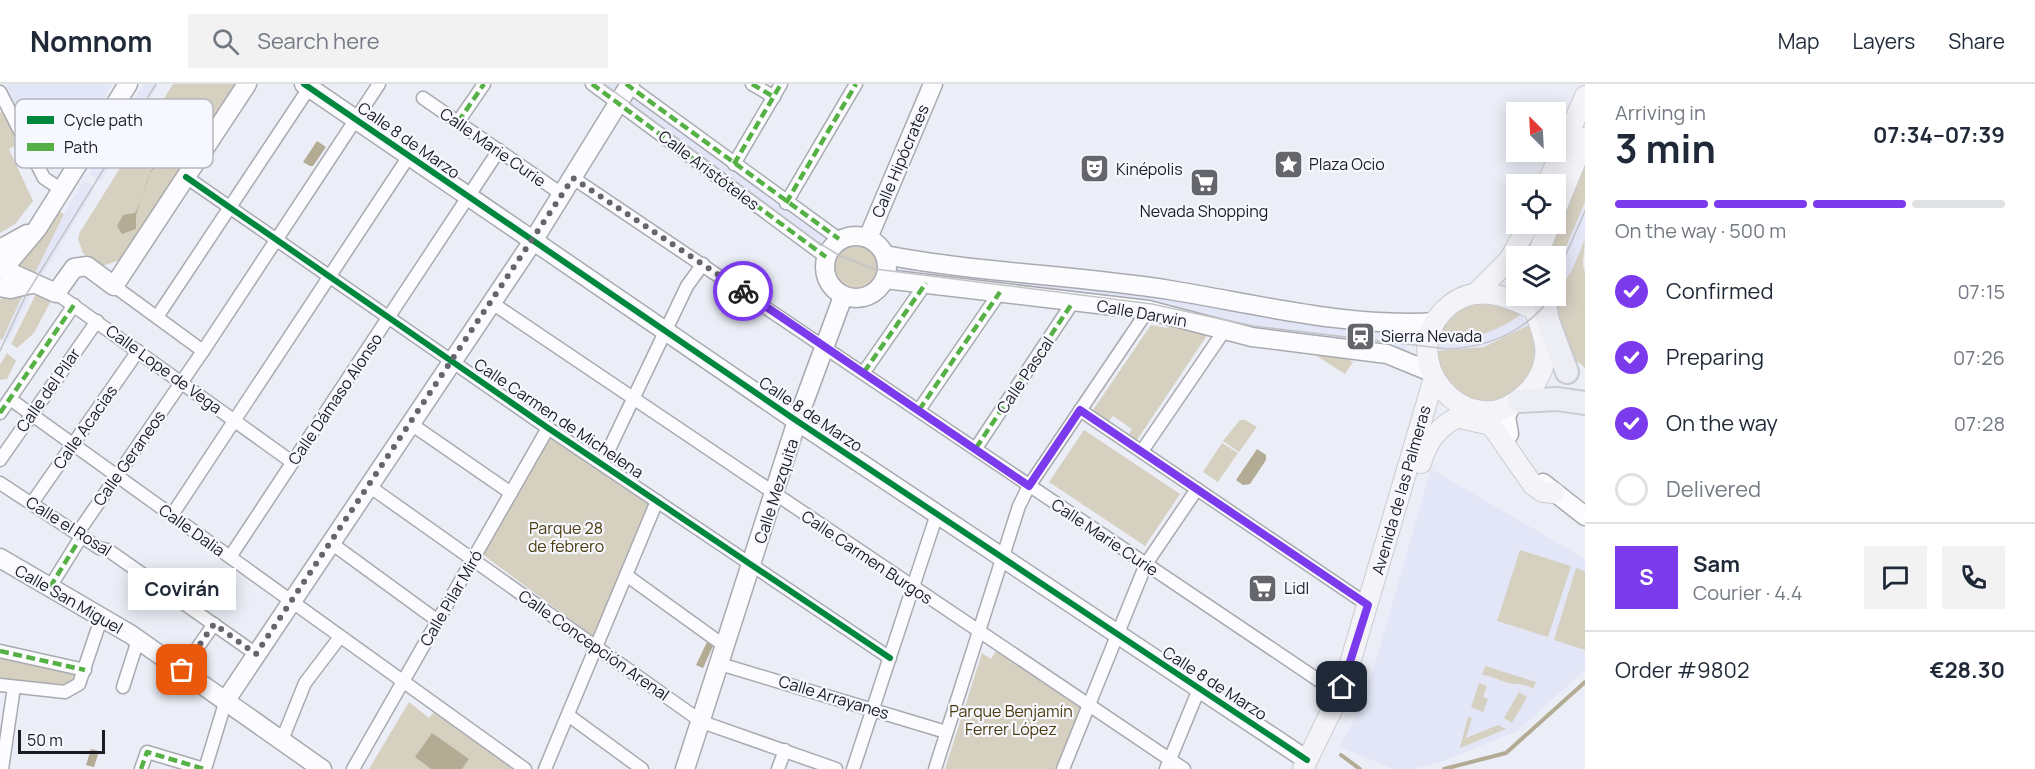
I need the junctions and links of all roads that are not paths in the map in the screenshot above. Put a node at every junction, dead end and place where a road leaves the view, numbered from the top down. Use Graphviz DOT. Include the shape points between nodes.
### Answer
graph roads {
  1 [pos="128,84"];
  2 [pos="247,84"];
  3 [pos="379,84"];
  4 [pos="484,84"];
  5 [pos="592,84"];
  6 [pos="752,84"];
  7 [pos="781,84"];
  8 [pos="856,84"];
  9 [pos="933,84"];
  10 [pos="628,85"];
  11 [pos="306,86"];
  12 [pos="0,92"];
  13 [pos="1585,96"];
  14 [pos="423,98"];
  15 [pos="774,98"];
  16 [pos="119,99"];
  17 [pos="619,103"];
  18 [pos="357,120"];
  19 [pos="15,121"];
  20 [pos="458,122"];
  21 [pos="213,136"];
  22 [pos="1585,138"];
  23 [pos="499,150"];
  24 [pos="409,156"];
  25 [pos="734,164"];
  26 [pos="39,168"];
  27 [pos="76,168"];
  28 [pos="192,168"];
  29 [pos="1551,174"];
  30 [pos="186,177"];
  31 [pos="573,178"];
  32 [pos="1566,185"];
  33 [pos="62,190"];
  34 [pos="563,195"];
  35 [pos="468,197"];
  36 [pos="786,203"];
  37 [pos="230,207"];
  38 [pos="45,215"];
  39 [pos="1524,234"];
  40 [pos="868,238"];
  41 [pos="839,239"];
  42 [pos="277,240"];
  43 [pos="533,242"];
  44 [pos="0,249"];
  45 [pos="885,255"];
  46 [pos="826,257"];
  47 [pos="703,264"];
  48 [pos="2,274"];
  49 [pos="330,276"];
  50 [pos="885,279"];
  51 [pos="926,283"];
  52 [pos="114,286"];
  53 [pos="1000,292"];
  54 [pos="56,293"];
  55 [pos="1475,294"];
  56 [pos="841,295"];
  57 [pos="1506,296"];
  58 [pos="1073,302"];
  59 [pos="492,303"];
  60 [pos="74,305"];
  61 [pos="1537,306"];
  62 [pos="1539,306"];
  63 [pos="1148,310"];
  64 [pos="157,317"];
  65 [pos="389,317"];
  66 [pos="97,321"];
  67 [pos="1436,322"];
  68 [pos="1224,331"];
  69 [pos="665,332"];
  70 [pos="1545,345"];
  71 [pos="824,346"];
  72 [pos="138,351"];
  73 [pos="203,351"];
  74 [pos="453,361"];
  75 [pos="864,372"];
  76 [pos="1432,375"];
  77 [pos="1576,377"];
  78 [pos="182,382"];
  79 [pos="10,399"];
  80 [pos="633,399"];
  81 [pos="1516,403"];
  82 [pos="1585,403"];
  83 [pos="919,410"];
  84 [pos="1080,410"];
  85 [pos="1481,410"];
  86 [pos="0,413"];
  87 [pos="32,414"];
  88 [pos="1453,419"];
  89 [pos="235,420"];
  90 [pos="797,421"];
  91 [pos="411,424"];
  92 [pos="548,428"];
  93 [pos="1509,434"];
  94 [pos="73,444"];
  95 [pos="976,448"];
  96 [pos="1142,452"];
  97 [pos="0,460"];
  98 [pos="292,462"];
  99 [pos="602,464"];
  100 [pos="117,476"];
  101 [pos="0,483"];
  102 [pos="369,486"];
  103 [pos="1029,486"];
  104 [pos="1197,489"];
  105 [pos="511,493"];
  106 [pos="1554,493"];
  107 [pos="775,494"];
  108 [pos="657,501"];
  109 [pos="33,503"];
  110 [pos="937,514"];
  111 [pos="172,515"];
  112 [pos="1585,516"];
  113 [pos="79,535"];
  114 [pos="331,543"];
  115 [pos="1002,556"];
  116 [pos="230,557"];
  117 [pos="0,558"];
  118 [pos="473,560"];
  119 [pos="752,564"];
  120 [pos="1146,564"];
  121 [pos="626,575"];
  122 [pos="50,587"];
  123 [pos="913,588"];
  124 [pos="292,601"];
  125 [pos="1368,605"];
  126 [pos="102,616"];
  127 [pos="438,621"];
  128 [pos="214,624"];
  129 [pos="978,632"];
  130 [pos="1117,635"];
  131 [pos="340,637"];
  132 [pos="138,640"];
  133 [pos="596,647"];
  134 [pos="4,652"];
  135 [pos="256,654"];
  136 [pos="723,655"];
  137 [pos="890,658"];
  138 [pos="85,670"];
  139 [pos="182,670"];
  140 [pos="403,682"];
  141 [pos="0,685"];
  142 [pos="14,687"];
  143 [pos="123,687"];
  144 [pos="1199,689"];
  145 [pos="1339,694"];
  146 [pos="226,700"];
  147 [pos="1089,706"];
  148 [pos="873,708"];
  149 [pos="568,715"];
  150 [pos="702,722"];
  151 [pos="946,732"];
  152 [pos="282,740"];
  153 [pos="784,750"];
  154 [pos="1168,764"];
  155 [pos="1309,766"];
  156 [pos="2,769"];
  157 [pos="141,769"];
  158 [pos="204,769"];
  159 [pos="322,769"];
  160 [pos="353,769"];
  161 [pos="525,769"];
  162 [pos="545,769"];
  163 [pos="642,769"];
  164 [pos="685,769"];
  165 [pos="778,769"];
  166 [pos="836,769"];
  167 [pos="853,769"];
  168 [pos="935,769"];
  169 [pos="1063,769"];
  170 [pos="1184,769"];
  1 -- 16 [label="street"];
  2 -- 21 [label="street"];
  3 -- 18 [label="street, Calle Geraneos"];
  4 -- 20 [label="street"];
  5 -- 17 [label="street, Calle Aristóteles"];
  6 -- 15 [label="street"];
  7 -- 15 [label="street"];
  8 -- 36 [label="street"];
  9 -- 40 [label="street, Calle Hipócrates"];
  10 -- 17 [label="street"];
  10 -- 25 [label="street, Calle Aristóteles"];
  11 -- 18 [label="street, Calle 8 de Marzo"];
  11 -- 37 [label="street"];
  12 -- 19 [label="street"];
  13 -- 29 [label="main road"];
  14 -- 20 [label="street, Calle Marie Curie"];
  15 -- 25 [label="street"];
  17 -- 31 [label="street"];
  17 -- 46 [label="street, Calle Aristóteles"];
  18 -- 24 [label="street, Calle 8 de Marzo"];
  18 -- 42 [label="street, Calle Geraneos"];
  20 -- 23 [label="street, Calle Marie Curie"];
  22 -- 32 [label="main road"];
  23 -- 34 [label="street, Calle Marie Curie"];
  23 -- 35 [label="street, Calle Dámaso Alonso"];
  24 -- 35 [label="street, Calle 8 de Marzo"];
  24 -- 49 [label="street"];
  25 -- 36 [label="street, Calle Aristóteles"];
  26 -- 33 [label="street" via="44,178"];
  27 -- 33 [label="street"];
  28 -- 30 [label="street"];
  30 -- 37 [label="street, Calle Carmen de Michelena"];
  30 -- 52 [label="street"];
  31 -- 34 [label="street"];
  31 -- 47 [label="street, Calle Marie Curie"];
  33 -- 38 [label="street"];
  34 -- 43 [label="street"];
  35 -- 43 [label="street, Calle 8 de Marzo"];
  35 -- 65 [label="street, Calle Dámaso Alonso"];
  36 -- 41 [label="street, Calle Aristóteles"];
  37 -- 42 [label="street, Calle Carmen de Michelena"];
  37 -- 64 [label="street"];
  38 -- 44 [label="street" via="21,239"];
  38 -- 48 [label="street"];
  39 -- 55 [label="main road" via="1509,260"];
  40 -- 41 [label="street" via="857,235"];
  40 -- 45 [label="street"];
  41 -- 46 [label="street"];
  42 -- 49 [label="street, Calle Carmen de Michelena"];
  42 -- 73 [label="street, Calle Geraneos"];
  43 -- 59 [label="street"];
  43 -- 69 [label="street, Calle 8 de Marzo"];
  45 -- 50 [label="street"];
  45 -- 67 [label="street, Calle Darwin" via="1171,290 1261,307 1404,324"];
  46 -- 56 [label="street" via="824,272"];
  47 -- 69 [label="street" via="687,286"];
  47 -- 71 [label="street, Calle Marie Curie"];
  48 -- 54 [label="street, Calle Lope de Vega" via="16,273 31,284"];
  49 -- 65 [label="street, Calle Carmen de Michelena"];
  49 -- 89 [label="street"];
  50 -- 51 [label="street, Calle Darwin"];
  50 -- 56 [label="street" via="861,298"];
  51 -- 53 [label="street, Calle Darwin"];
  51 -- 75 [label="street"];
  52 -- 54 [label="street" via="87,266 74,268"];
  52 -- 64 [label="street"];
  53 -- 58 [label="street, Calle Darwin"];
  53 -- 83 [label="street"];
  54 -- 60 [label="street, Calle Lope de Vega"];
  55 -- 57 [label="main road"];
  55 -- 67 [label="main road" via="1453,303"];
  56 -- 71 [label="street, Calle Mezquita" via="842,302"];
  58 -- 63 [label="street, Calle Darwin"];
  58 -- 95 [label="street, Calle Pascal"];
  59 -- 74 [label="street"];
  59 -- 80 [label="street, Calle Carmen Burgos"];
  60 -- 66 [label="street, Calle Lope de Vega"];
  60 -- 79 [label="street"];
  61 -- 70 [label="main road"];
  62 -- 77 [label="highway"];
  63 -- 68 [label="street, Calle Darwin"];
  63 -- 84 [label="street"];
  64 -- 73 [label="street"];
  65 -- 74 [label="street, Calle Carmen de Michelena"];
  65 -- 98 [label="street, Calle Dámaso Alonso"];
  66 -- 72 [label="street, Calle Lope de Vega"];
  66 -- 87 [label="street, Calle del Pilar"];
  67 -- 76 [label="main road" via="1428,348"];
  68 -- 76 [label="street, Calle Darwin" via="1387,354"];
  68 -- 96 [label="street"];
  69 -- 80 [label="street"];
  69 -- 90 [label="street, Calle 8 de Marzo"];
  70 -- 77 [label="highway"];
  70 -- 81 [label="main road" via="1541,374"];
  71 -- 75 [label="street, Calle Marie Curie"];
  71 -- 90 [label="street, Calle Mezquita"];
  72 -- 78 [label="street, Calle Lope de Vega"];
  72 -- 94 [label="street, Calle Acacias"];
  73 -- 78 [label="street, Calle Geraneos"];
  74 -- 91 [label="street"];
  74 -- 92 [label="street, Calle Carmen de Michelena"];
  75 -- 83 [label="street, Calle Marie Curie"];
  76 -- 85 [label="main road" via="1450,398"];
  76 -- 125 [label="main road, Avenida de las Palmeras"];
  78 -- 89 [label="street, Calle Lope de Vega"];
  78 -- 100 [label="street, Calle Geraneos"];
  79 -- 86 [label="street"];
  79 -- 87 [label="street, Calle Dalia"];
  80 -- 99 [label="street"];
  80 -- 107 [label="street, Calle Carmen Burgos"];
  81 -- 82 [label="highway" via="1557,399"];
  81 -- 85 [label="main road"];
  81 -- 93 [label="street" via="1506,416"];
  83 -- 95 [label="street, Calle Marie Curie"];
  84 -- 96 [label="street"];
  84 -- 103 [label="street"];
  85 -- 88 [label="main road, Avenida de las Palmeras"];
  85 -- 93 [label="street"];
  87 -- 94 [label="street, Calle Dalia"];
  87 -- 97 [label="street, Calle del Pilar"];
  88 -- 106 [label="main road" via="1476,420 1491,426 1533,485"];
  88 -- 155 [label="main road, Avenida de las Palmeras" via="1435,431 1423,456 1348,707"];
  89 -- 98 [label="street, Calle Lope de Vega"];
  89 -- 111 [label="street"];
  90 -- 107 [label="street, Calle Mezquita"];
  90 -- 110 [label="street, Calle 8 de Marzo"];
  91 -- 102 [label="street"];
  91 -- 105 [label="street"];
  92 -- 99 [label="street, Calle Carmen de Michelena"];
  92 -- 105 [label="street, Calle Pilar Miró"];
  93 -- 106 [label="street" via="1536,476"];
  94 -- 100 [label="street, Calle Dalia"];
  94 -- 109 [label="street, Calle Acacias"];
  95 -- 103 [label="street, Calle Marie Curie"];
  96 -- 104 [label="street"];
  98 -- 116 [label="street, Calle Dámaso Alonso"];
  99 -- 108 [label="street, Calle Carmen de Michelena"];
  100 -- 111 [label="street, Calle Dalia"];
  100 -- 113 [label="street, Calle Geraneos"];
  101 -- 109 [label="street, Calle el Rosal"];
  102 -- 114 [label="street"];
  102 -- 118 [label="street, Calle Concepción Arenal"];
  103 -- 115 [label="street"];
  103 -- 120 [label="street, Calle Marie Curie"];
  104 -- 120 [label="street"];
  104 -- 125 [label="street"];
  105 -- 118 [label="street, Calle Pilar Miró"];
  106 -- 112 [label="street"];
  107 -- 119 [label="street, Calle Mezquita"];
  107 -- 123 [label="street, Calle Carmen Burgos"];
  108 -- 119 [label="street, Calle Carmen de Michelena"];
  108 -- 121 [label="street"];
  109 -- 113 [label="street, Calle el Rosal"];
  110 -- 115 [label="street, Calle 8 de Marzo"];
  110 -- 123 [label="street"];
  111 -- 116 [label="street, Calle Dalia"];
  113 -- 122 [label="street, Calle Geraneos"];
  113 -- 128 [label="street, Calle el Rosal" via="108,550"];
  114 -- 124 [label="street"];
  114 -- 127 [label="street"];
  115 -- 129 [label="street"];
  115 -- 130 [label="street, Calle 8 de Marzo"];
  116 -- 124 [label="street, Calle Dalia"];
  117 -- 122 [label="street, Calle San Miguel"];
  118 -- 127 [label="street, Calle Pilar Miró"];
  118 -- 133 [label="street, Calle Concepción Arenal"];
  119 -- 136 [label="street, Calle Mezquita"];
  119 -- 137 [label="street, Calle Carmen de Michelena"];
  120 -- 130 [label="street"];
  120 -- 145 [label="street, Calle Marie Curie"];
  121 -- 133 [label="street"];
  121 -- 136 [label="street, Calle Arrayanes"];
  122 -- 126 [label="street, Calle San Miguel"];
  123 -- 129 [label="street, Calle Carmen Burgos"];
  123 -- 137 [label="street"];
  124 -- 131 [label="street, Calle Dalia"];
  124 -- 135 [label="street"];
  125 -- 145 [label="main road, Avenida de las Palmeras"];
  126 -- 132 [label="street, Calle San Miguel"];
  126 -- 138 [label="street"];
  127 -- 140 [label="street, Calle Pilar Miró"];
  128 -- 135 [label="street, Calle el Rosal"];
  128 -- 139 [label="street"];
  129 -- 147 [label="street, Calle Carmen Burgos"];
  129 -- 151 [label="street"];
  130 -- 144 [label="street, Calle 8 de Marzo"];
  130 -- 147 [label="street"];
  131 -- 140 [label="street, Calle Dalia"];
  131 -- 152 [label="street" via="305,683"];
  132 -- 139 [label="street, Calle San Miguel"];
  132 -- 143 [label="street, Calle San Miguel"];
  133 -- 149 [label="street"];
  133 -- 150 [label="street, Calle Concepción Arenal"];
  134 -- 138 [label="street"];
  135 -- 146 [label="street"];
  136 -- 148 [label="street, Calle Arrayanes"];
  136 -- 150 [label="street, Calle Mezquita"];
  137 -- 148 [label="street"];
  138 -- 142 [label="street" via="79,684 65,693"];
  139 -- 146 [label="street, Calle San Miguel"];
  140 -- 160 [label="street, Calle Pilar Miró"];
  140 -- 161 [label="street, Calle Dalia"];
  141 -- 142 [label="street"];
  142 -- 156 [label="street"];
  144 -- 154 [label="street"];
  144 -- 155 [label="street, Calle 8 de Marzo"];
  145 -- 155 [label="main road, Avenida de las Palmeras"];
  146 -- 152 [label="street, Calle San Miguel"];
  146 -- 158 [label="street"];
  147 -- 154 [label="street, Calle Carmen Burgos"];
  147 -- 169 [label="street"];
  148 -- 151 [label="street, Calle Arrayanes"];
  148 -- 167 [label="street"];
  149 -- 162 [label="street"];
  149 -- 163 [label="street"];
  150 -- 153 [label="street, Calle Concepción Arenal"];
  150 -- 164 [label="street, Calle Mezquita"];
  151 -- 168 [label="street"];
  152 -- 159 [label="street, Calle San Miguel"];
  153 -- 165 [label="street"];
  153 -- 166 [label="street, Calle Concepción Arenal"];
  154 -- 170 [label="street, Calle Carmen Burgos"];
  157 -- 158 [label="street" via="147,752"];
}
